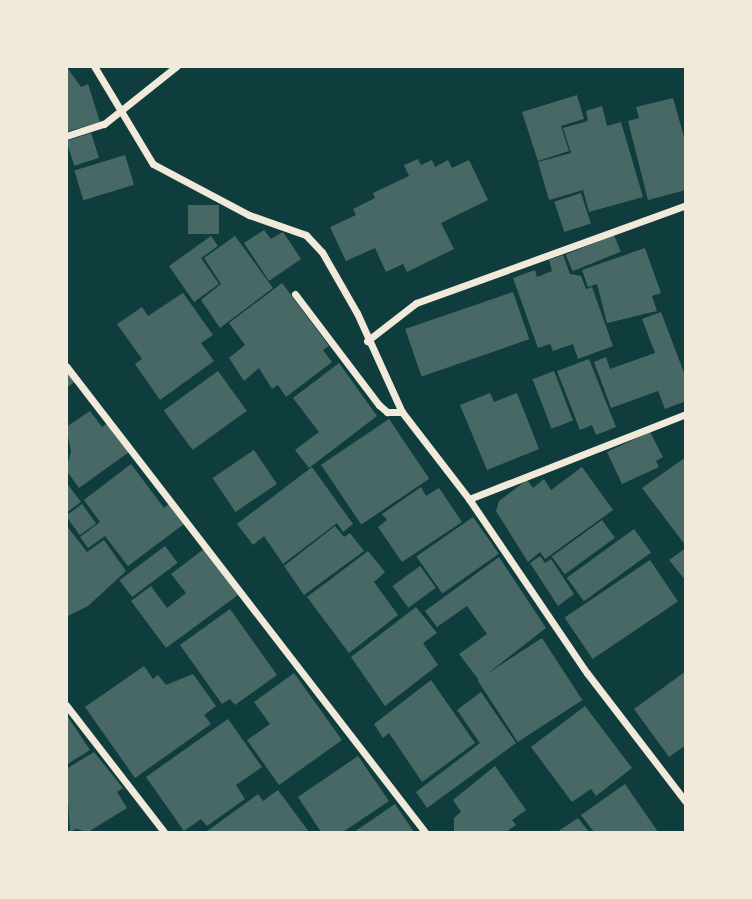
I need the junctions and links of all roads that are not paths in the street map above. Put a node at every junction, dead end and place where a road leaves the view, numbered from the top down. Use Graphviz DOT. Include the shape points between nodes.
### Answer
graph roads {
  1 [pos="94,66"];
  2 [pos="177,66"];
  3 [pos="124,112"];
  4 [pos="66,136"];
  5 [pos="685,205"];
  6 [pos="295,294"];
  7 [pos="367,341"];
  8 [pos="66,366"];
  9 [pos="402,412"];
  10 [pos="685,414"];
  11 [pos="469,499"];
  12 [pos="66,705"];
  13 [pos="685,802"];
  14 [pos="164,832"];
  15 [pos="425,832"];
  1 -- 3 [label="street"];
  2 -- 3 [label="street"];
  3 -- 4 [label="street"];
  3 -- 7 [label="street" via="153,164 249,215 306,235 322,253 357,313"];
  5 -- 7 [label="street" via="416,303"];
  6 -- 9 [label="street" via="379,405 387,412"];
  7 -- 9 [label="street"];
  8 -- 15 [label="street"];
  9 -- 11 [label="street"];
  10 -- 11 [label="street"];
  11 -- 13 [label="street" via="587,673"];
  12 -- 14 [label="street"];
}
